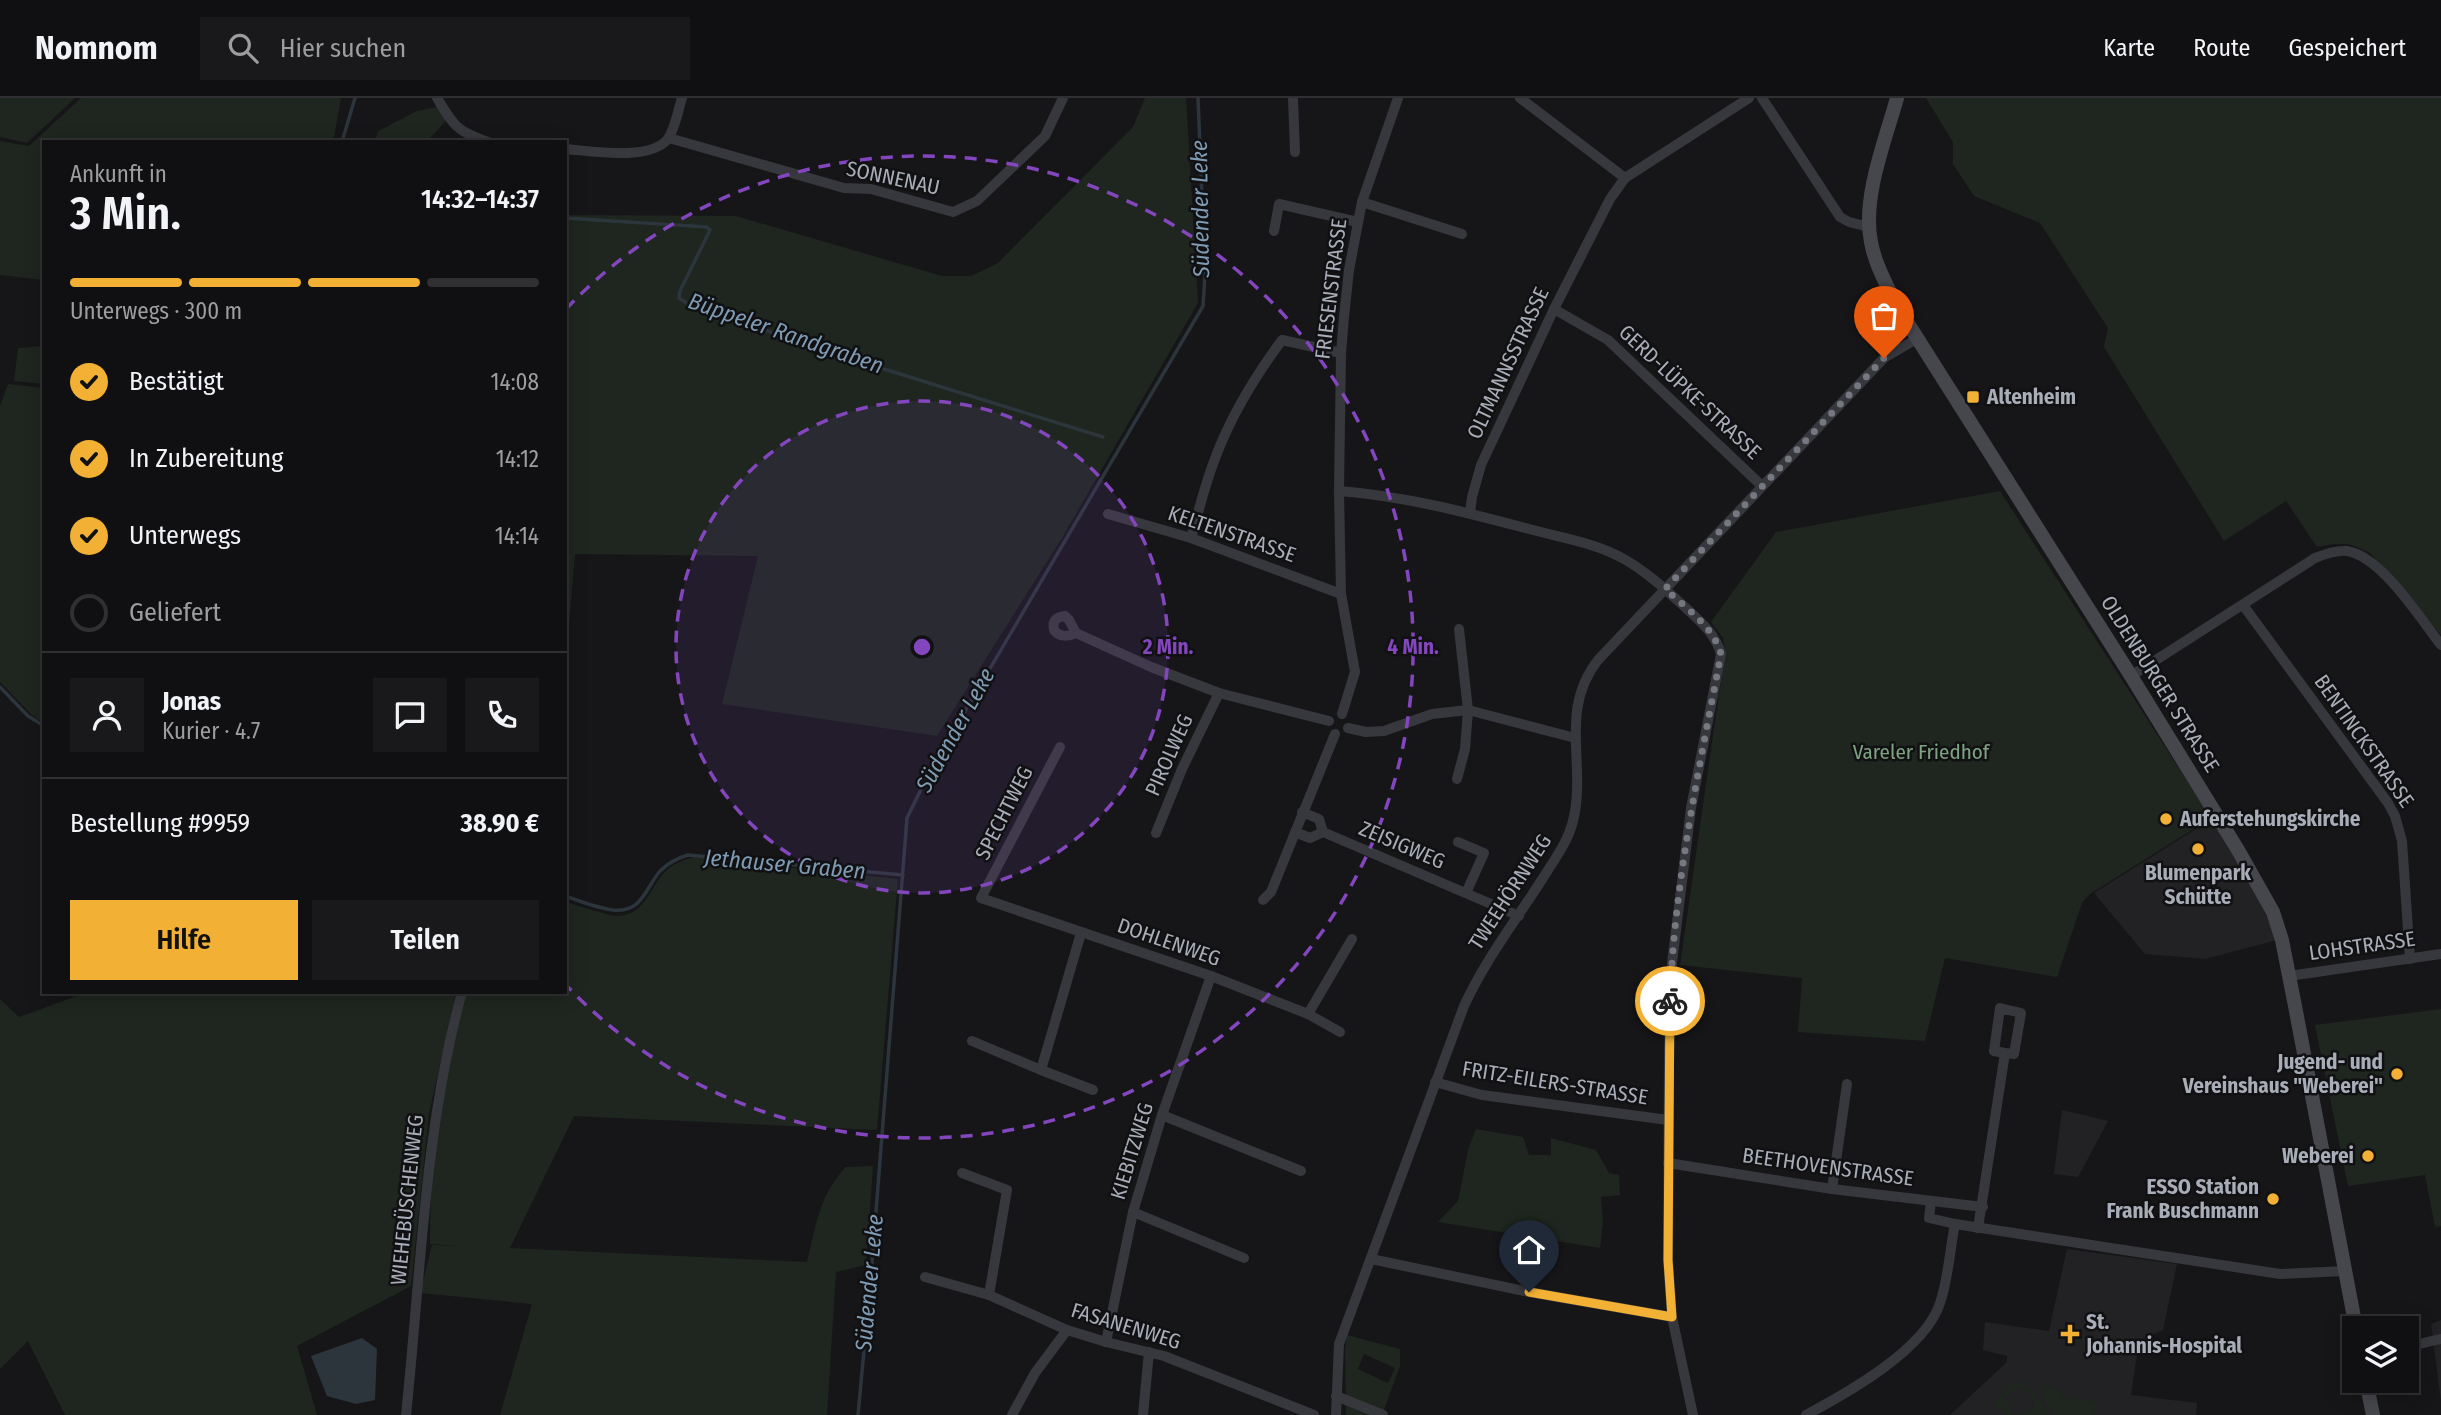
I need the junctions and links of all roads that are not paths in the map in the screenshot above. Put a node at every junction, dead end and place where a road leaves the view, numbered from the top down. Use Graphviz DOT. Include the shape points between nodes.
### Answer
graph roads {
  1 [pos="437,98"];
  2 [pos="682,98"];
  3 [pos="1063,98"];
  4 [pos="1293,98"];
  5 [pos="1398,98"];
  6 [pos="1520,98"];
  7 [pos="1749,98"];
  8 [pos="1762,98"];
  9 [pos="1897,98"];
  10 [pos="669,138"];
  11 [pos="483,140"];
  12 [pos="567,149"];
  13 [pos="1295,152"];
  14 [pos="1625,178"];
  15 [pos="1362,201"];
  16 [pos="1358,222"];
  17 [pos="1869,227"];
  18 [pos="1274,231"];
  19 [pos="1462,234"];
  20 [pos="1554,309"];
  21 [pos="1914,332"];
  22 [pos="1341,353"];
  23 [pos="1762,486"];
  24 [pos="1339,491"];
  25 [pos="1470,513"];
  26 [pos="1108,514"];
  27 [pos="1191,538"];
  28 [pos="1665,589"];
  29 [pos="1341,594"];
  30 [pos="2243,605"];
  31 [pos="1458,629"];
  32 [pos="1076,634"];
  33 [pos="2441,645"];
  34 [pos="2131,676"];
  35 [pos="1219,693"];
  36 [pos="1468,710"];
  37 [pos="1342,714"];
  38 [pos="1329,721"];
  39 [pos="1348,728"];
  40 [pos="1335,734"];
  41 [pos="1575,738"];
  42 [pos="1060,747"];
  43 [pos="1457,779"];
  44 [pos="1302,812"];
  45 [pos="1295,832"];
  46 [pos="1323,832"];
  47 [pos="1156,833"];
  48 [pos="1458,842"];
  49 [pos="1466,893"];
  50 [pos="981,898"];
  51 [pos="1263,900"];
  52 [pos="1519,916"];
  53 [pos="1081,933"];
  54 [pos="1352,939"];
  55 [pos="2441,954"];
  56 [pos="2410,959"];
  57 [pos="1211,976"];
  58 [pos="2289,976"];
  59 [pos="461,994"];
  60 [pos="1308,1014"];
  61 [pos="1340,1032"];
  62 [pos="972,1041"];
  63 [pos="2005,1053"];
  64 [pos="1041,1070"];
  65 [pos="1435,1082"];
  66 [pos="1847,1084"];
  67 [pos="1093,1090"];
  68 [pos="1162,1115"];
  69 [pos="1668,1120"];
  70 [pos="1668,1163"];
  71 [pos="1301,1171"];
  72 [pos="962,1173"];
  73 [pos="1832,1189"];
  74 [pos="1931,1201"];
  75 [pos="1983,1207"];
  76 [pos="1133,1212"];
  77 [pos="1955,1224"];
  78 [pos="1978,1228"];
  79 [pos="1244,1258"];
  80 [pos="1371,1259"];
  81 [pos="2345,1271"];
  82 [pos="925,1277"];
  83 [pos="989,1295"];
  84 [pos="2354,1316"];
  85 [pos="1672,1317"];
  86 [pos="1067,1330"];
  87 [pos="2440,1339"];
  88 [pos="1106,1342"];
  89 [pos="2419,1343"];
  90 [pos="1149,1352"];
  91 [pos="2368,1393"];
  92 [pos="1336,1396"];
  93 [pos="406,1415"];
  94 [pos="1012,1415"];
  95 [pos="1143,1415"];
  96 [pos="1314,1415"];
  97 [pos="1336,1415"];
  98 [pos="1383,1415"];
  99 [pos="1693,1415"];
  100 [pos="1806,1415"];
  101 [pos="2373,1415"];
  1 -- 11 [label="street" via="449,120 464,133"];
  2 -- 10 [label="street"];
  3 -- 10 [label="street, SONNENAU" via="1045,136 977,201 953,212 871,189 844,188"];
  4 -- 13 [label="street"];
  5 -- 15 [label="street, FRIESENSTRASSE"];
  6 -- 14 [label="street"];
  7 -- 14 [label="street, OLTMANNSSTRASSE"];
  8 -- 17 [label="street" via="1840,217"];
  9 -- 17 [label="main road, OLDENBURGER STRASSE" via="1870,201"];
  10 -- 12 [label="street" via="642,152"];
  14 -- 20 [label="street, OLTMANNSSTRASSE"];
  15 -- 16 [label="street, FRIESENSTRASSE"];
  15 -- 19 [label="street"];
  16 -- 18 [label="street" via="1279,204"];
  16 -- 22 [label="street, FRIESENSTRASSE"];
  17 -- 21 [label="main road, OLDENBURGER STRASSE" via="1880,272"];
  20 -- 23 [label="street, GERD-LÜPKE-STRASSE" via="1608,340"];
  20 -- 25 [label="street, OLTMANNSSTRASSE" via="1481,466"];
  21 -- 23 [label="street, TWEEHÖRNWEG"];
  21 -- 34 [label="main road, OLDENBURGER STRASSE"];
  22 -- 24 [label="street, FRIESENSTRASSE"];
  22 -- 27 [label="street" via="1282,340 1233,416"];
  23 -- 28 [label="street, TWEEHÖRNWEG"];
  24 -- 25 [label="street" via="1383,494"];
  24 -- 29 [label="street, FRIESENSTRASSE"];
  25 -- 28 [label="street" via="1608,551"];
  26 -- 27 [label="street, KELTENSTRASSE"];
  27 -- 29 [label="street, KELTENSTRASSE"];
  28 -- 41 [label="street, TWEEHÖRNWEG" via="1587,674 1580,689"];
  28 -- 69 [label="street" via="1710,630 1721,654 1691,808 1672,963"];
  29 -- 37 [label="street, FRIESENSTRASSE" via="1355,672"];
  30 -- 33 [label="street" via="2315,558 2345,551 2372,561"];
  30 -- 34 [label="street"];
  30 -- 56 [label="street, BENTINCKSTRASSE" via="2395,816 2402,841"];
  31 -- 36 [label="street"];
  32 -- 35 [label="street"];
  34 -- 58 [label="main road, OLDENBURGER STRASSE" via="2273,912"];
  35 -- 38 [label="street"];
  35 -- 47 [label="street, PIROLWEG"];
  36 -- 39 [label="street" via="1432,714 1384,731"];
  36 -- 41 [label="street"];
  36 -- 43 [label="street"];
  37 -- 38 [label="street"];
  37 -- 39 [label="street"];
  38 -- 40 [label="street"];
  39 -- 40 [label="street"];
  40 -- 44 [label="street"];
  41 -- 52 [label="street, TWEEHÖRNWEG" via="1576,806 1568,838"];
  42 -- 50 [label="street, SPECHTWEG"];
  44 -- 45 [label="street"];
  44 -- 46 [label="street, ZEISIGWEG" via="1319,819"];
  45 -- 46 [label="street, ZEISIGWEG" via="1310,838"];
  45 -- 51 [label="street" via="1271,892"];
  46 -- 49 [label="street, ZEISIGWEG"];
  48 -- 49 [label="street, ZEISIGWEG" via="1484,853"];
  49 -- 52 [label="street, ZEISIGWEG"];
  50 -- 53 [label="street, DOHLENWEG"];
  52 -- 65 [label="street, TWEEHÖRNWEG" via="1471,991"];
  53 -- 57 [label="street, DOHLENWEG"];
  53 -- 64 [label="street"];
  54 -- 60 [label="street"];
  55 -- 56 [label="street, LOHSTRASSE"];
  56 -- 58 [label="street, LOHSTRASSE"];
  57 -- 60 [label="street, DOHLENWEG"];
  57 -- 68 [label="street, KIEBITZWEG"];
  58 -- 81 [label="main road, OLDENBURGER STRASSE"];
  59 -- 93 [label="street, WIEHEBÜSCHENWEG" via="432,1135"];
  60 -- 61 [label="street, DOHLENWEG"];
  62 -- 64 [label="street"];
  63 -- 75 [label="street"];
  64 -- 67 [label="street"];
  65 -- 69 [label="street, FRITZ-EILERS-STRASSE" via="1482,1094"];
  65 -- 80 [label="street, TWEEHÖRNWEG"];
  66 -- 73 [label="street"];
  68 -- 71 [label="street"];
  68 -- 76 [label="street, KIEBITZWEG"];
  69 -- 70 [label="street"];
  70 -- 73 [label="street, BEETHOVENSTRASSE"];
  70 -- 85 [label="street"];
  72 -- 83 [label="street" via="1007,1190"];
  73 -- 74 [label="street, BEETHOVENSTRASSE"];
  74 -- 75 [label="street, BEETHOVENSTRASSE"];
  74 -- 77 [label="street" via="1929,1218"];
  75 -- 78 [label="street"];
  76 -- 79 [label="street"];
  76 -- 88 [label="street, KIEBITZWEG"];
  77 -- 78 [label="street"];
  77 -- 100 [label="street" via="1940,1304 1926,1329 1867,1381"];
  78 -- 81 [label="street" via="2280,1275"];
  80 -- 85 [label="street"];
  80 -- 92 [label="street, TWEEHÖRNWEG" via="1339,1344"];
  81 -- 84 [label="main road, OLDENBURGER STRASSE"];
  82 -- 83 [label="street, FASANENWEG"];
  83 -- 86 [label="street, FASANENWEG"];
  85 -- 99 [label="street"];
  86 -- 88 [label="street, FASANENWEG"];
  86 -- 94 [label="street" via="1035,1373"];
  87 -- 89 [label="street"];
  88 -- 90 [label="street, FASANENWEG"];
  90 -- 95 [label="street"];
  90 -- 96 [label="street, FASANENWEG"];
  91 -- 101 [label="main road"];
  92 -- 97 [label="street, TWEEHÖRNWEG"];
  92 -- 98 [label="street"];
}
